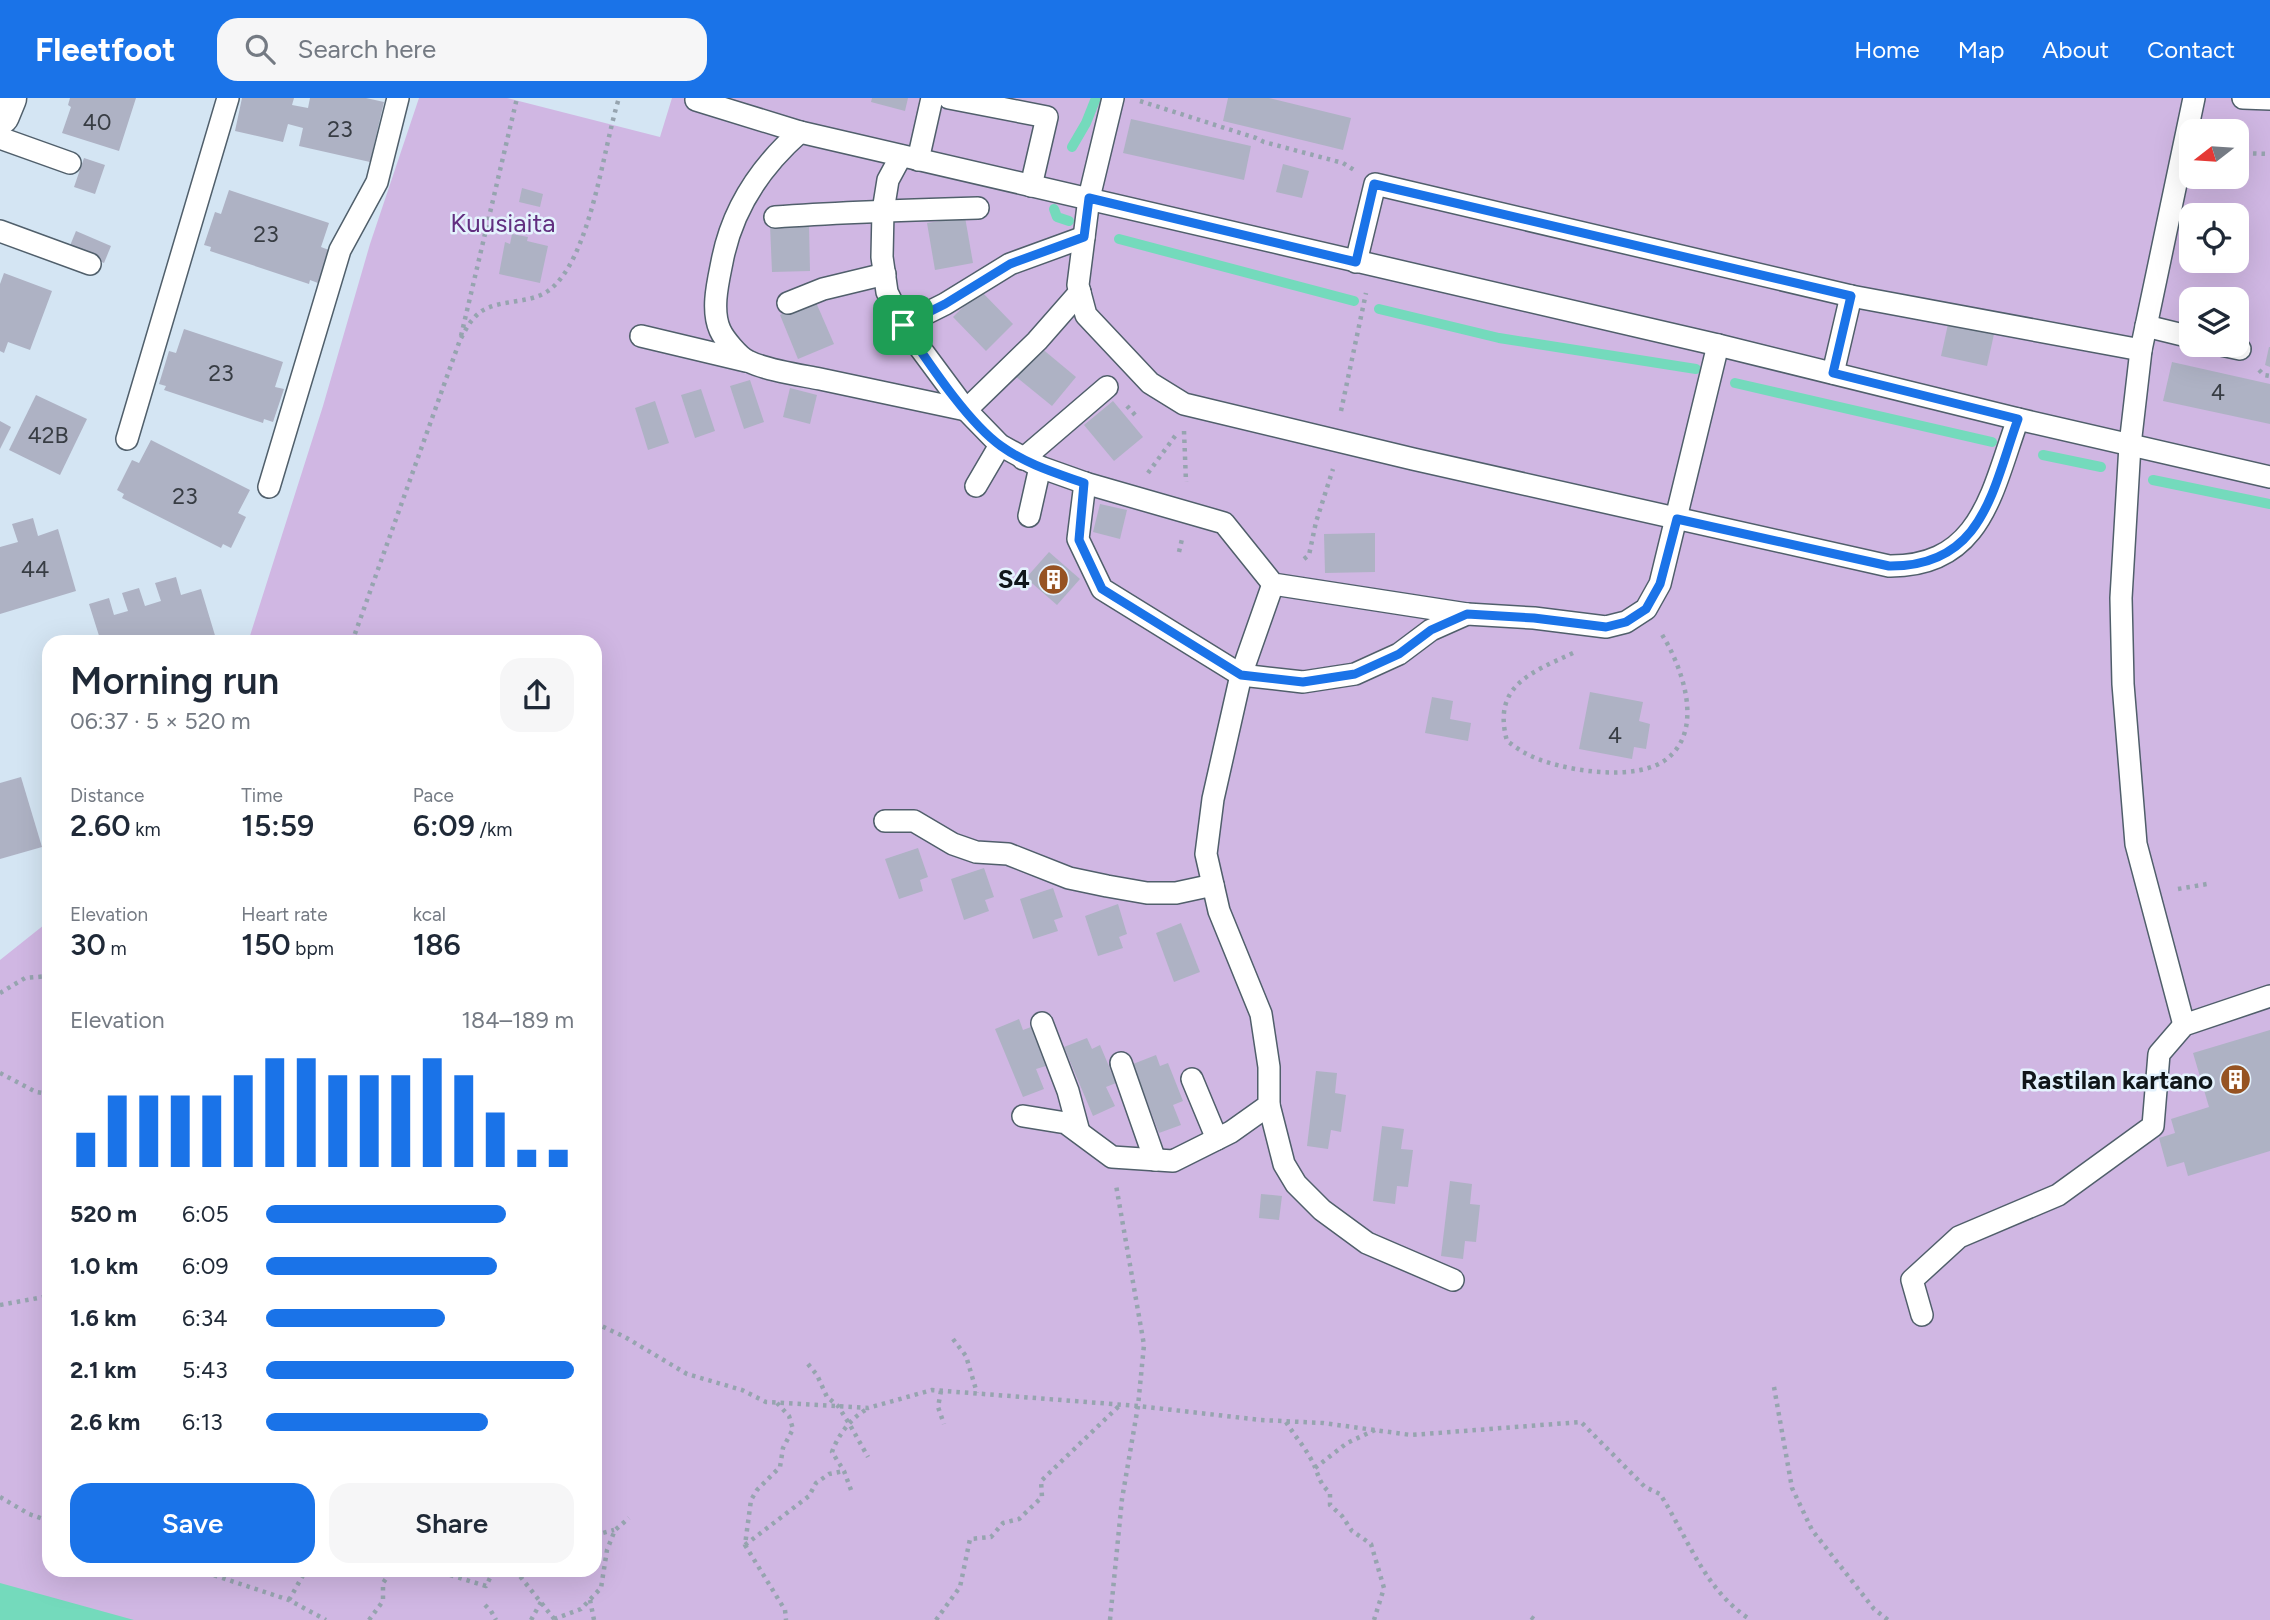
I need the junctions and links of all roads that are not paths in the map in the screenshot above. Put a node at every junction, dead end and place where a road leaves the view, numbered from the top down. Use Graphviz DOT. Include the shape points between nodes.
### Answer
graph roads {
  1 [pos="7,98"];
  2 [pos="228,98"];
  3 [pos="398,98"];
  4 [pos="932,98"];
  5 [pos="949,98"];
  6 [pos="2194,98"];
  7 [pos="2244,98"];
  8 [pos="1123,99"];
  9 [pos="2270,99"];
  10 [pos="696,100"];
  11 [pos="0,116"];
  12 [pos="800,132"];
  13 [pos="0,138"];
  14 [pos="909,158"];
  15 [pos="70,163"];
  16 [pos="1031,186"];
  17 [pos="1089,198"];
  18 [pos="978,208"];
  19 [pos="883,211"];
  20 [pos="775,217"];
  21 [pos="0,231"];
  22 [pos="1084,237"];
  23 [pos="1356,262"];
  24 [pos="90,264"];
  25 [pos="885,274"];
  26 [pos="1080,292"];
  27 [pos="1851,296"];
  28 [pos="788,303"];
  29 [pos="903,325"];
  30 [pos="2146,326"];
  31 [pos="2179,334"];
  32 [pos="640,336"];
  33 [pos="1718,345"];
  34 [pos="2141,349"];
  35 [pos="746,361"];
  36 [pos="1833,373"];
  37 [pos="1107,387"];
  38 [pos="966,410"];
  39 [pos="2018,419"];
  40 [pos="127,439"];
  41 [pos="1000,445"];
  42 [pos="2130,445"];
  43 [pos="1031,463"];
  44 [pos="2270,477"];
  45 [pos="1084,483"];
  46 [pos="269,486"];
  47 [pos="976,486"];
  48 [pos="1029,516"];
  49 [pos="1677,519"];
  50 [pos="1273,584"];
  51 [pos="1467,614"];
  52 [pos="1241,675"];
  53 [pos="885,821"];
  54 [pos="1213,885"];
  55 [pos="2270,996"];
  56 [pos="1042,1023"];
  57 [pos="2184,1025"];
  58 [pos="1121,1063"];
  59 [pos="1192,1079"];
  60 [pos="1269,1105"];
  61 [pos="1023,1116"];
  62 [pos="1079,1132"];
  63 [pos="1217,1139"];
  64 [pos="1155,1160"];
  65 [pos="1453,1280"];
  66 [pos="1922,1315"];
  1 -- 11 [label="street"];
  2 -- 40 [label="lane"];
  3 -- 46 [label="lane" via="377,182 340,250"];
  4 -- 14 [label="lane"];
  5 -- 16 [label="lane" via="1047,117"];
  6 -- 30 [label="lane"];
  7 -- 9 [label="lane"];
  8 -- 17 [label="lane"];
  10 -- 12 [label="lane"];
  12 -- 14 [label="lane"];
  12 -- 35 [label="lane" via="756,178 739,206 724,250 716,321"];
  13 -- 15 [label="lane"];
  14 -- 16 [label="lane"];
  14 -- 19 [label="lane" via="888,180"];
  16 -- 17 [label="lane"];
  17 -- 22 [label="lane"];
  17 -- 23 [label="lane"];
  18 -- 19 [label="lane"];
  19 -- 20 [label="lane"];
  19 -- 25 [label="lane"];
  21 -- 24 [label="lane"];
  22 -- 26 [label="lane"];
  22 -- 29 [label="lane" via="1010,264"];
  23 -- 27 [label="lane" via="1374,184"];
  23 -- 33 [label="lane"];
  25 -- 28 [label="lane"];
  25 -- 29 [label="lane" via="887,292"];
  26 -- 38 [label="lane"];
  26 -- 49 [label="lane" via="1086,315 1150,383 1184,404"];
  27 -- 34 [label="lane"];
  27 -- 36 [label="lane"];
  29 -- 38 [label="lane"];
  30 -- 31 [label="lane"];
  30 -- 34 [label="lane"];
  32 -- 35 [label="lane"];
  33 -- 36 [label="lane"];
  33 -- 49 [label="lane"];
  34 -- 42 [label="lane"];
  35 -- 38 [label="lane"];
  36 -- 39 [label="lane"];
  37 -- 43 [label="lane"];
  38 -- 41 [label="lane"];
  39 -- 42 [label="lane"];
  39 -- 49 [label="lane" via="1981,518 1946,555 1926,563 1889,566"];
  41 -- 43 [label="lane"];
  41 -- 47 [label="lane"];
  42 -- 44 [label="lane"];
  42 -- 57 [label="lane" via="2121,598 2136,844"];
  43 -- 45 [label="lane"];
  43 -- 48 [label="lane"];
  45 -- 50 [label="lane" via="1224,523"];
  45 -- 52 [label="lane" via="1079,540 1102,589"];
  49 -- 51 [label="lane" via="1660,584 1646,609 1626,622 1606,627"];
  50 -- 51 [label="lane"];
  50 -- 52 [label="lane"];
  51 -- 52 [label="lane" via="1355,674 1303,682"];
  52 -- 54 [label="lane" via="1213,799 1206,853"];
  53 -- 54 [label="lane" via="914,821 964,848 1008,853 1069,878 1107,887 1176,893"];
  54 -- 60 [label="lane" via="1261,1014"];
  55 -- 57 [label="lane"];
  56 -- 62 [label="lane"];
  57 -- 66 [label="lane" via="2159,1054 2153,1126 2058,1195 1959,1237 1912,1280"];
  58 -- 64 [label="lane"];
  59 -- 63 [label="lane"];
  60 -- 63 [label="lane"];
  60 -- 65 [label="lane" via="1284,1164 1322,1210 1367,1243"];
  61 -- 62 [label="lane" via="1066,1123"];
  62 -- 64 [label="lane" via="1112,1157"];
  63 -- 64 [label="lane" via="1173,1161"];
}
